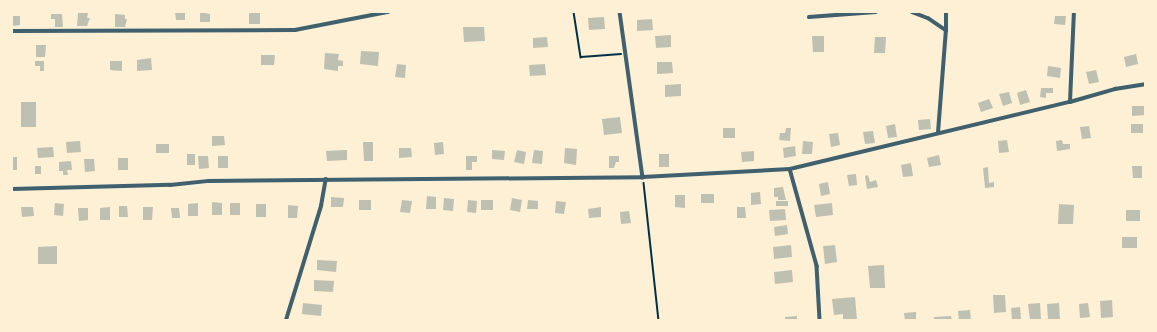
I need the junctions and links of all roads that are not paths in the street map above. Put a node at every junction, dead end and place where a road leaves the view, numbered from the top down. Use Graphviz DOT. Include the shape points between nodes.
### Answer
graph roads {
  1 [pos="388,12"];
  2 [pos="620,12"];
  3 [pos="876,12"];
  4 [pos="912,12"];
  5 [pos="946,12"];
  6 [pos="1074,12"];
  7 [pos="809,17"];
  8 [pos="946,30"];
  9 [pos="12,31"];
  10 [pos="1145,84"];
  11 [pos="1070,102"];
  12 [pos="938,133"];
  13 [pos="790,169"];
  14 [pos="643,177"];
  15 [pos="326,179"];
  16 [pos="12,189"];
  17 [pos="286,320"];
  18 [pos="820,320"];
  1 -- 9 [label="street" via="295,30"];
  2 -- 14 [label="street"];
  3 -- 7 [label="street"];
  4 -- 8 [label="street" via="928,18"];
  5 -- 8 [label="street"];
  6 -- 11 [label="street"];
  8 -- 12 [label="street"];
  10 -- 11 [label="street" via="1114,89"];
  11 -- 12 [label="street"];
  12 -- 13 [label="street"];
  13 -- 14 [label="street"];
  13 -- 18 [label="street" via="817,266"];
  14 -- 15 [label="street"];
  15 -- 16 [label="street"];
  15 -- 17 [label="street" via="321,206"];
}
